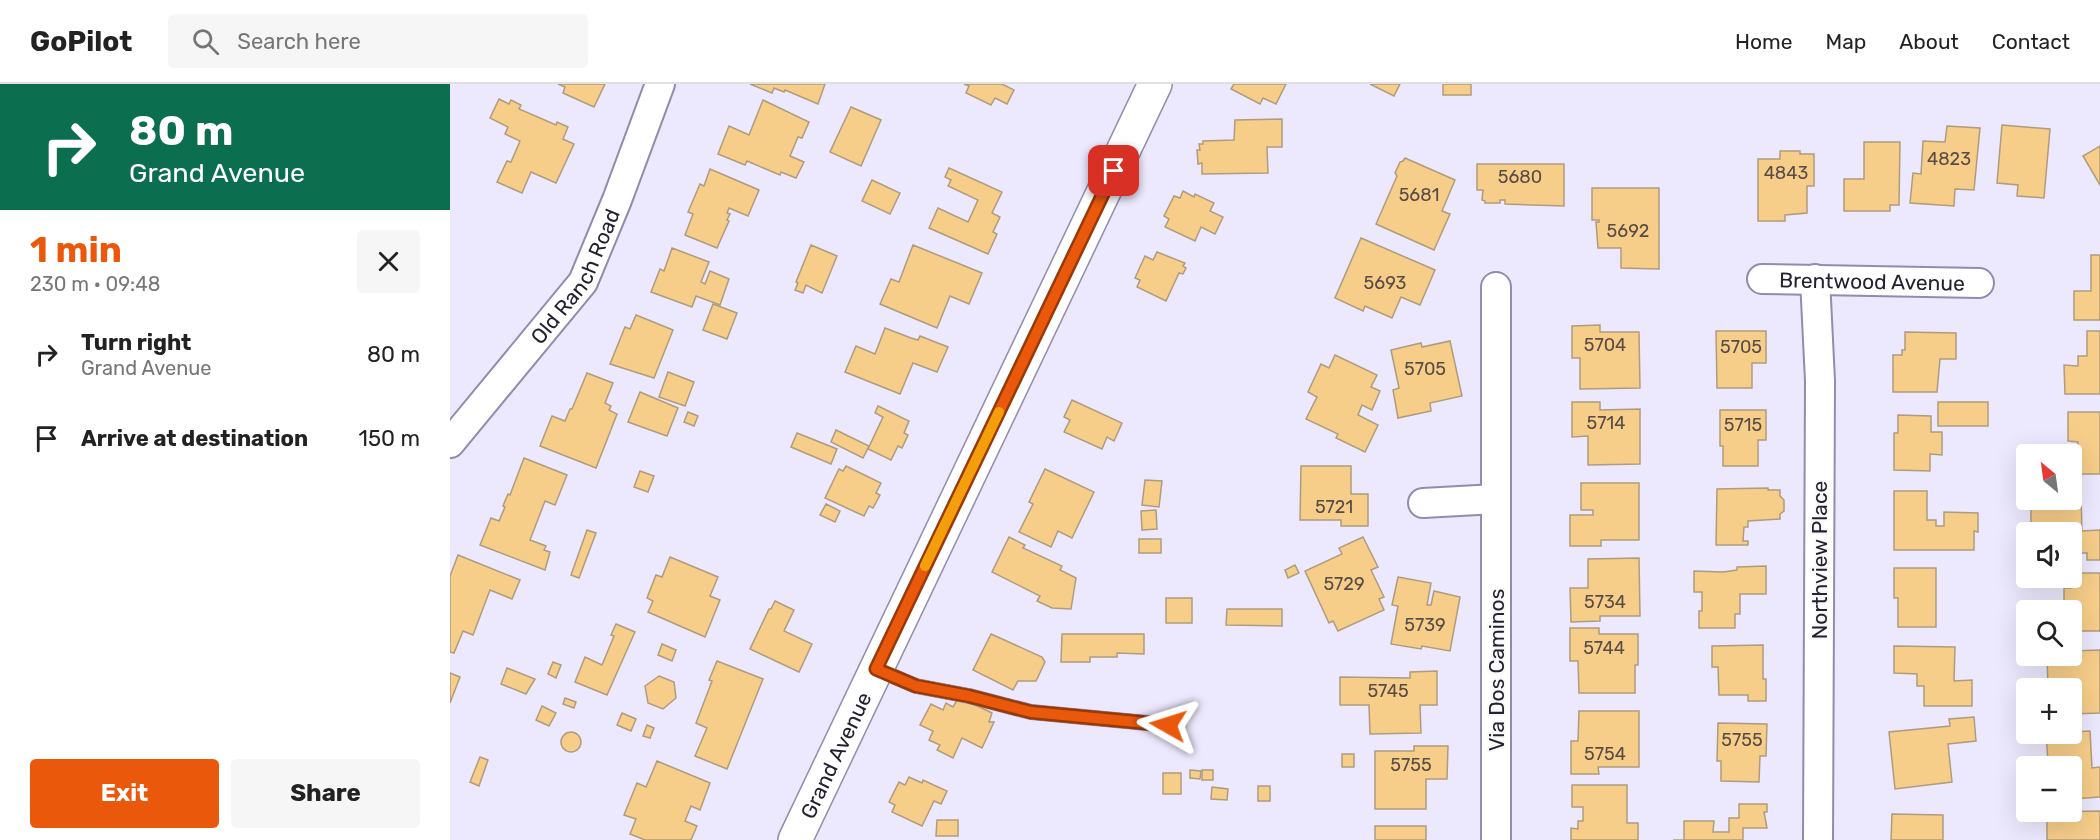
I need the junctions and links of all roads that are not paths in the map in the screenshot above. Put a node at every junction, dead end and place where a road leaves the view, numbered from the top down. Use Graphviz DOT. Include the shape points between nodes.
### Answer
graph roads {
  1 [pos="660,84"];
  2 [pos="1155,84"];
  3 [pos="1762,279"];
  4 [pos="1815,279"];
  5 [pos="1979,283"];
  6 [pos="1496,287"];
  7 [pos="450,443"];
  8 [pos="1496,499"];
  9 [pos="1423,503"];
  10 [pos="876,669"];
  11 [pos="1168,725"];
  12 [pos="795,840"];
  13 [pos="1496,840"];
  14 [pos="1818,840"];
  1 -- 7 [label="street, Old Ranch Road" via="583,282"];
  2 -- 10 [label="street, Grand Avenue"];
  3 -- 4 [label="street, Brentwood Avenue"];
  4 -- 5 [label="street, Brentwood Avenue"];
  4 -- 14 [label="street, Northview Place" via="1820,381"];
  6 -- 8 [label="street, Via Dos Caminos"];
  8 -- 9 [label="street"];
  8 -- 13 [label="street, Via Dos Caminos"];
  10 -- 11 [label="lane" via="916,686 1031,712"];
  10 -- 12 [label="street, Grand Avenue"];
}
